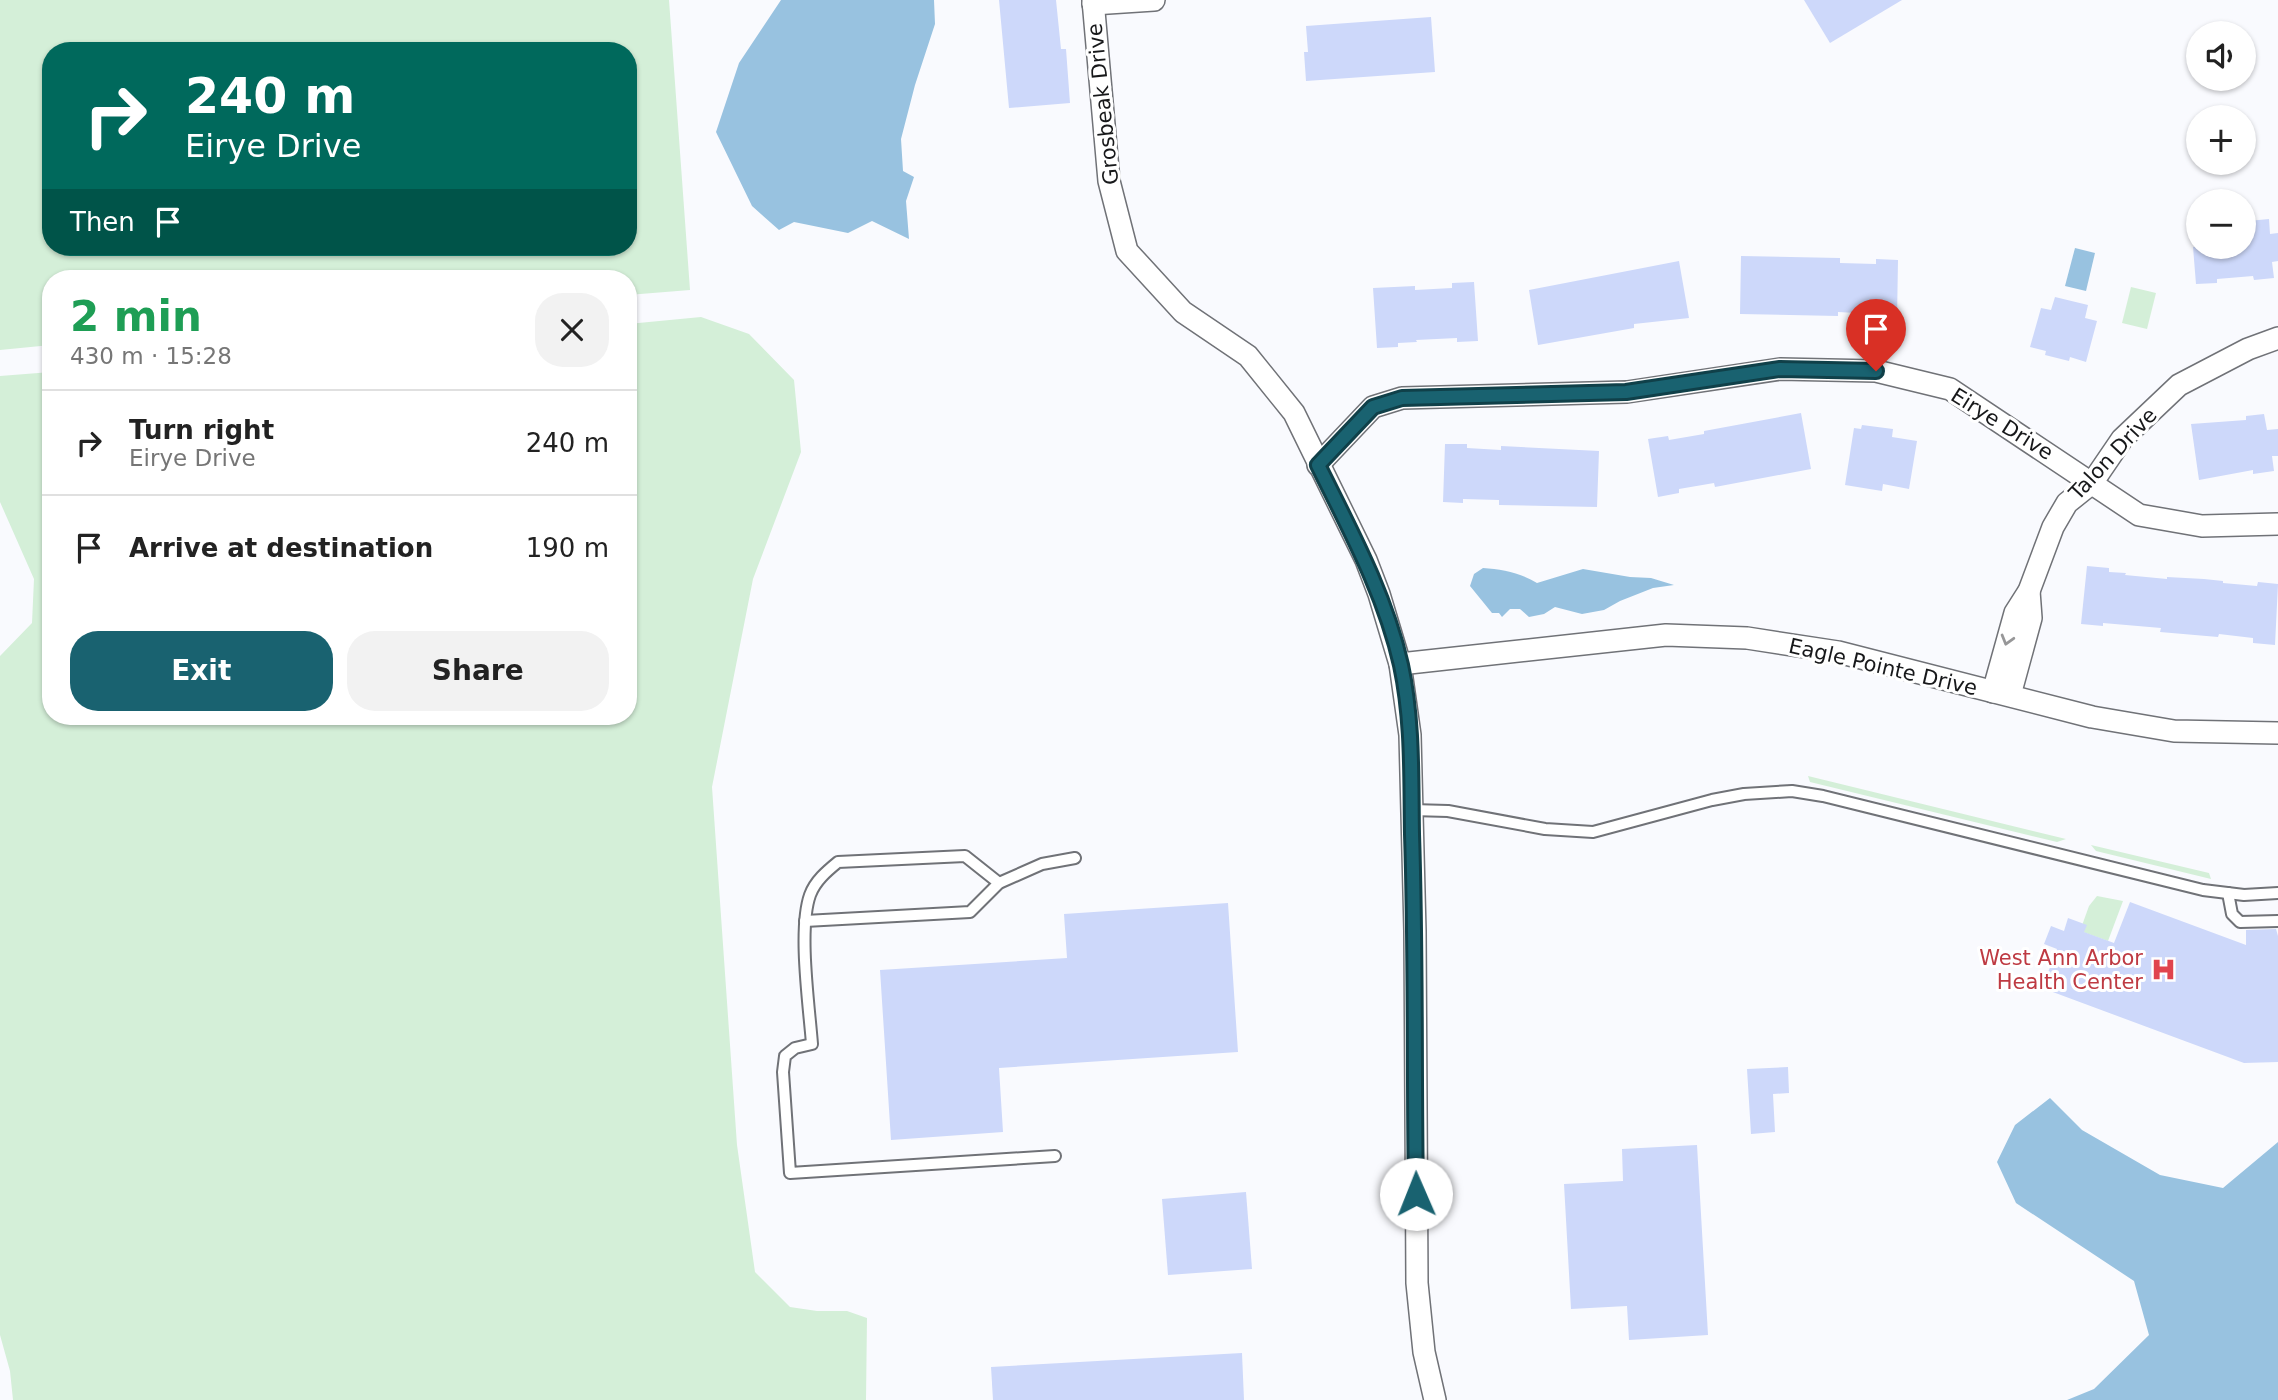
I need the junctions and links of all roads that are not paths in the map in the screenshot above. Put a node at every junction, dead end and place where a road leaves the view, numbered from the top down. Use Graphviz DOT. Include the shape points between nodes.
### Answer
graph roads {
  1 [pos="1154,0"];
  2 [pos="1093,2"];
  3 [pos="2278,338"];
  4 [pos="1318,465"];
  5 [pos="2092,483"];
  6 [pos="2278,524"];
  7 [pos="1400,664"];
  8 [pos="2002,693"];
  9 [pos="2278,733"];
  10 [pos="1412,810"];
  11 [pos="1075,858"];
  12 [pos="999,883"];
  13 [pos="2228,893"];
  14 [pos="2278,893"];
  15 [pos="805,921"];
  16 [pos="2278,921"];
  17 [pos="1055,1156"];
  18 [pos="1435,1400"];
  1 -- 2 [label="street"];
  2 -- 4 [label="street, Grosbeak Drive" via="1109,181 1128,251 1183,312 1248,356 1294,412"];
  3 -- 5 [label="street, Talon Drive" via="2179,385 2122,439"];
  4 -- 5 [label="street, Eirye Drive" via="1373,407 1402,398 1626,392 1780,369 1876,371 1950,389"];
  4 -- 7 [label="street, Grosbeak Drive" via="1366,560"];
  5 -- 6 [label="street, Eirye Drive" via="2138,515 2202,526"];
  5 -- 8 [label="street, Talon Drive" via="2067,503 2053,527 2029,592 2031,618"];
  7 -- 8 [label="street, Eagle Pointe Drive" via="1666,635 1747,638 1838,652"];
  7 -- 10 [label="street, Grosbeak Drive" via="1410,735"];
  8 -- 9 [label="street, Eagle Pointe Drive" via="2092,717 2174,732"];
  10 -- 13 [label="lane" via="1592,832 1712,800 1792,791"];
  10 -- 18 [label="street, Grosbeak Drive" via="1417,1283 1424,1352"];
  11 -- 12 [label="lane" via="1042,864"];
  12 -- 15 [label="lane" via="970,912"];
  12 -- 15 [label="lane" via="965,856 838,862 810,893"];
  13 -- 14 [label="lane"];
  13 -- 16 [label="lane" via="2232,914 2239,922"];
  15 -- 17 [label="lane" via="811,1044 785,1056 790,1173"];
}
